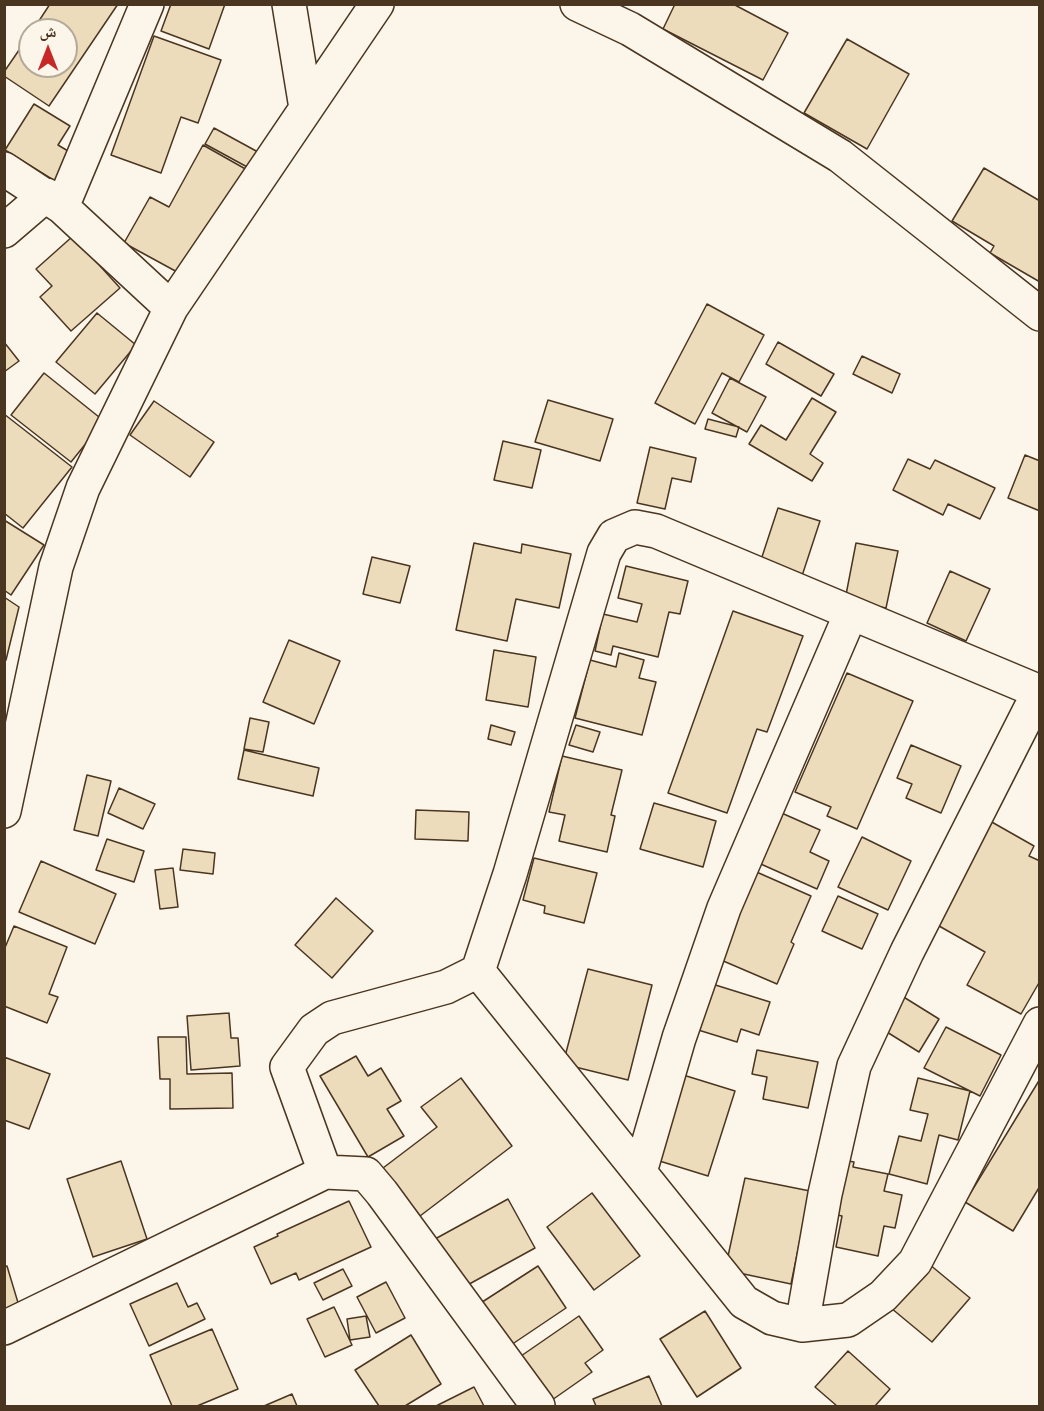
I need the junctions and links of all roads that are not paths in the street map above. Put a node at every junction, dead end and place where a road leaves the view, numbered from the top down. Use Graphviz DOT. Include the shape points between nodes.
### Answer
graph roads {
  1 [pos="147,4"];
  2 [pos="289,4"];
  3 [pos="377,4"];
  4 [pos="577,4"];
  5 [pos="306,108"];
  6 [pos="4,169"];
  7 [pos="54,201"];
  8 [pos="4,231"];
  9 [pos="171,308"];
  10 [pos="1040,314"];
  11 [pos="851,613"];
  12 [pos="1039,692"];
  13 [pos="4,811"];
  14 [pos="478,971"];
  15 [pos="1040,1024"];
  16 [pos="325,1172"];
  17 [pos="640,1172"];
  18 [pos="802,1325"];
  19 [pos="4,1328"];
  20 [pos="538,1407"];
  1 -- 7 [label="street"];
  2 -- 5 [label="street"];
  3 -- 5 [label="street"];
  4 -- 10 [label="street" via="630,29 840,156"];
  5 -- 9 [label="street"];
  6 -- 7 [label="street"];
  7 -- 8 [label="street"];
  7 -- 9 [label="street"];
  9 -- 13 [label="street" via="82,488 56,567"];
  11 -- 12 [label="street"];
  11 -- 14 [label="street" via="656,531 635,527 614,536 604,553"];
  11 -- 17 [label="street" via="724,908 679,1038"];
  12 -- 18 [label="street" via="854,1066 825,1194"];
  14 -- 16 [label="street" via="446,987 332,1018 314,1030 287,1066"];
  14 -- 17 [label="street"];
  15 -- 18 [label="street" via="915,1262 883,1296 848,1320"];
  16 -- 19 [label="street"];
  16 -- 20 [label="street" via="366,1174"];
  17 -- 18 [label="street" via="744,1302 772,1318"];
}
